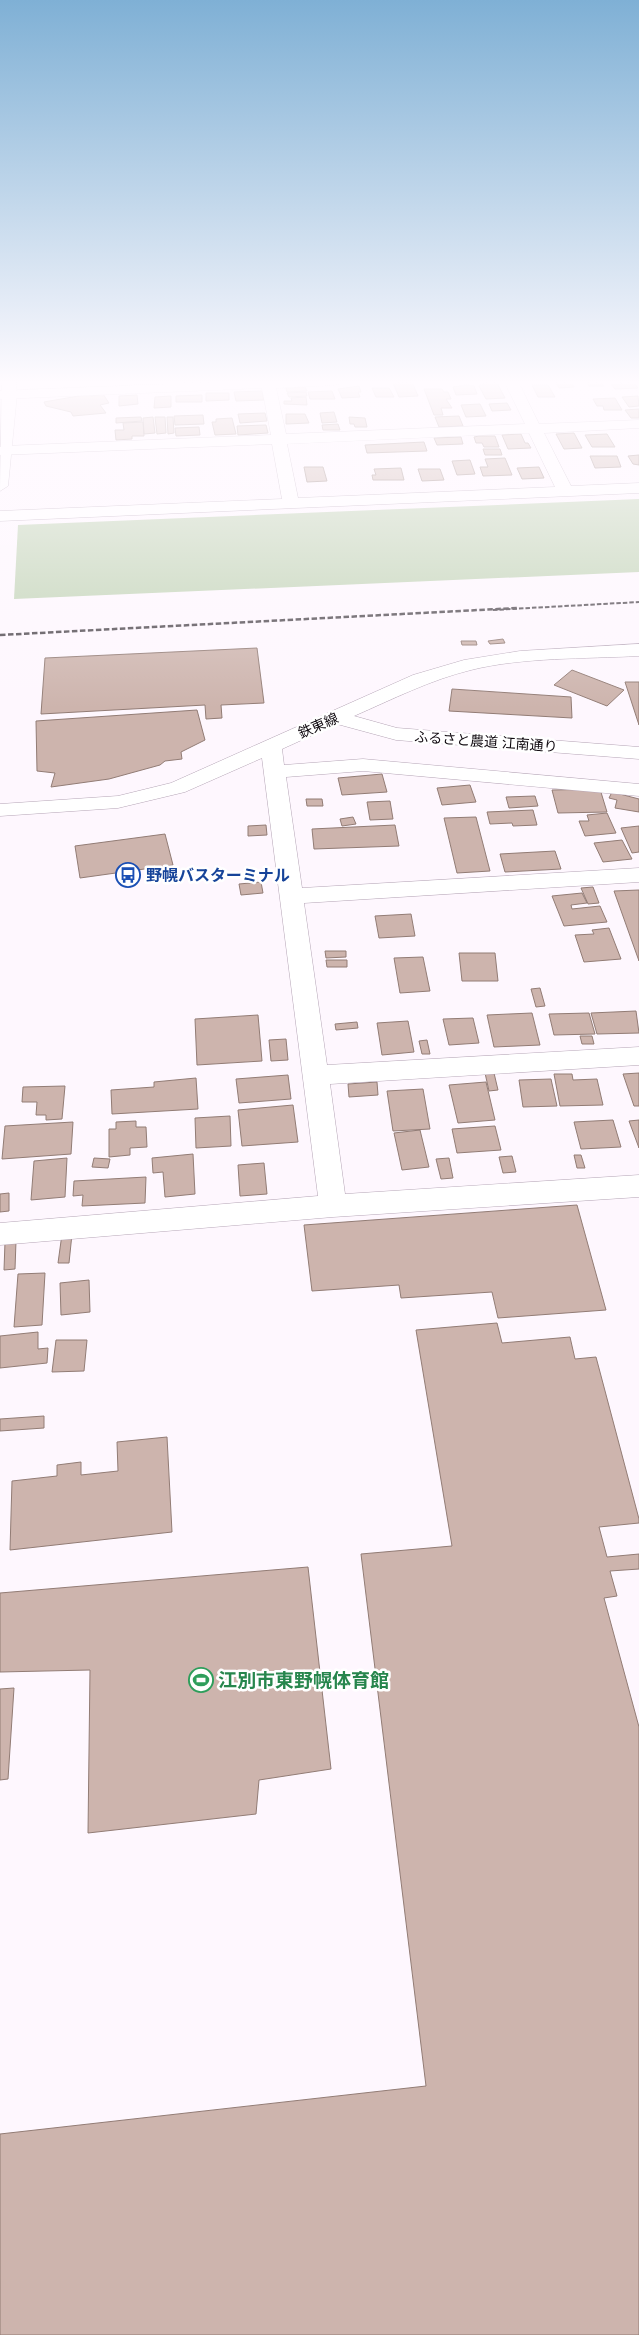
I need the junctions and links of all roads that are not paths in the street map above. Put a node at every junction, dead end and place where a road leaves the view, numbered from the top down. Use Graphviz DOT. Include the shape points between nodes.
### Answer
graph roads {
  1 [pos="289,490"];
  2 [pos="590,490"];
  3 [pos="565,491"];
  4 [pos="291,503"];
  5 [pos="0,516"];
  6 [pos="639,650"];
  7 [pos="335,717"];
  8 [pos="271,746"];
  9 [pos="639,753"];
  10 [pos="275,772"];
  11 [pos="639,790"];
  12 [pos="0,810"];
  13 [pos="639,875"];
  14 [pos="291,896"];
  15 [pos="639,1056"];
  16 [pos="315,1076"];
  17 [pos="639,1186"];
  18 [pos="333,1206"];
  19 [pos="0,1234"];
  1 -- 4 [label="street"];
  2 -- 3 [label="street"];
  3 -- 4 [label="street"];
  4 -- 5 [label="street"];
  6 -- 7 [label="street, 鉄東線" via="520,657 471,664 420,679"];
  7 -- 8 [label="street, 鉄東線"];
  7 -- 9 [label="street, ふるさと農道 江南通り" via="396,734"];
  8 -- 10 [label="street"];
  8 -- 12 [label="street, 鉄東線" via="178,788 149,796 84,806"];
  10 -- 11 [label="street" via="363,765"];
  10 -- 14 [label="street"];
  13 -- 14 [label="street"];
  14 -- 16 [label="street"];
  15 -- 16 [label="street"];
  16 -- 18 [label="street"];
  17 -- 18 [label="street"];
  18 -- 19 [label="street"];
}
